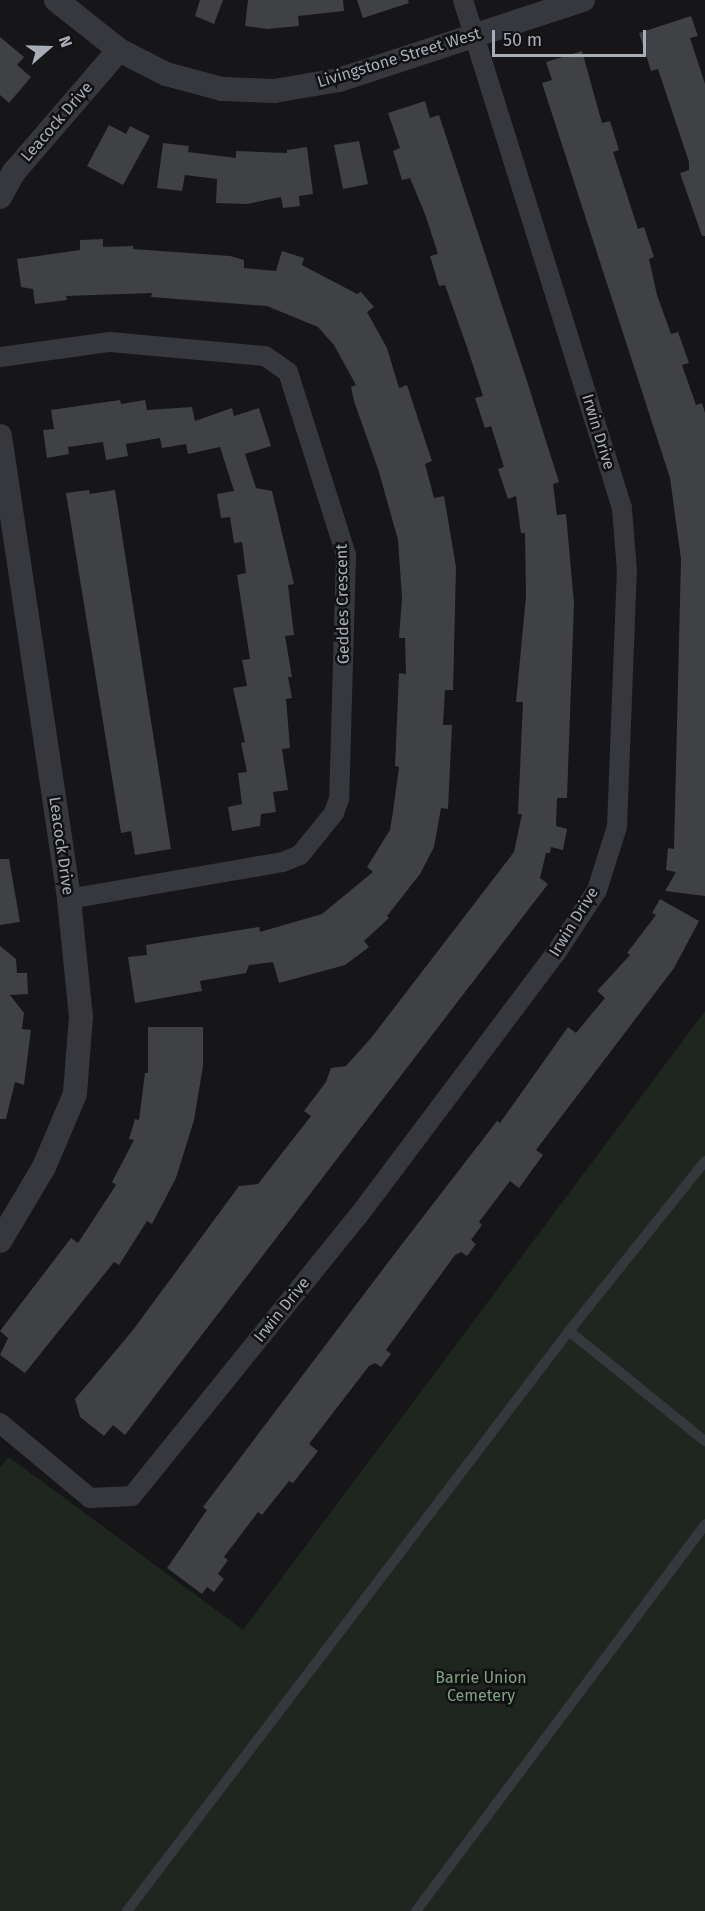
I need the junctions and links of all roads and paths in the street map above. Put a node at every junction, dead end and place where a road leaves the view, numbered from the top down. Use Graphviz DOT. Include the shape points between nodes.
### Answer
graph roads {
  1 [pos="57,0"];
  2 [pos="463,0"];
  3 [pos="583,0"];
  4 [pos="474,35"];
  5 [pos="119,50"];
  6 [pos="0,197"];
  7 [pos="0,357"];
  8 [pos="0,436"];
  9 [pos="69,899"];
  10 [pos="705,1161"];
  11 [pos="0,1241"];
  12 [pos="569,1331"];
  13 [pos="0,1423"];
  14 [pos="705,1441"];
  15 [pos="705,1524"];
  16 [pos="127,1911"];
  17 [pos="416,1911"];
  1 -- 5 [label="street, Livingstone Street West"];
  2 -- 4 [label="street, Irwin Drive"];
  3 -- 4 [label="street, Livingstone Street West"];
  4 -- 5 [label="street, Livingstone Street West" via="339,80 273,91 222,89 190,82"];
  4 -- 13 [label="street, Irwin Drive" via="621,508 627,572 617,827 597,890 556,953 359,1215 132,1496 90,1498"];
  5 -- 6 [label="street, Leacock Drive" via="14,172"];
  7 -- 9 [label="street, Geddes Crescent" via="110,342 265,356 288,372 346,555 339,799 334,813 300,855 284,862"];
  8 -- 9 [label="street, Leacock Drive"];
  9 -- 11 [label="street, Leacock Drive" via="81,1017 75,1094 44,1167"];
  10 -- 12 [label="lane"];
  12 -- 14 [label="lane"];
  12 -- 16 [label="lane"];
  15 -- 17 [label="lane"];
}
